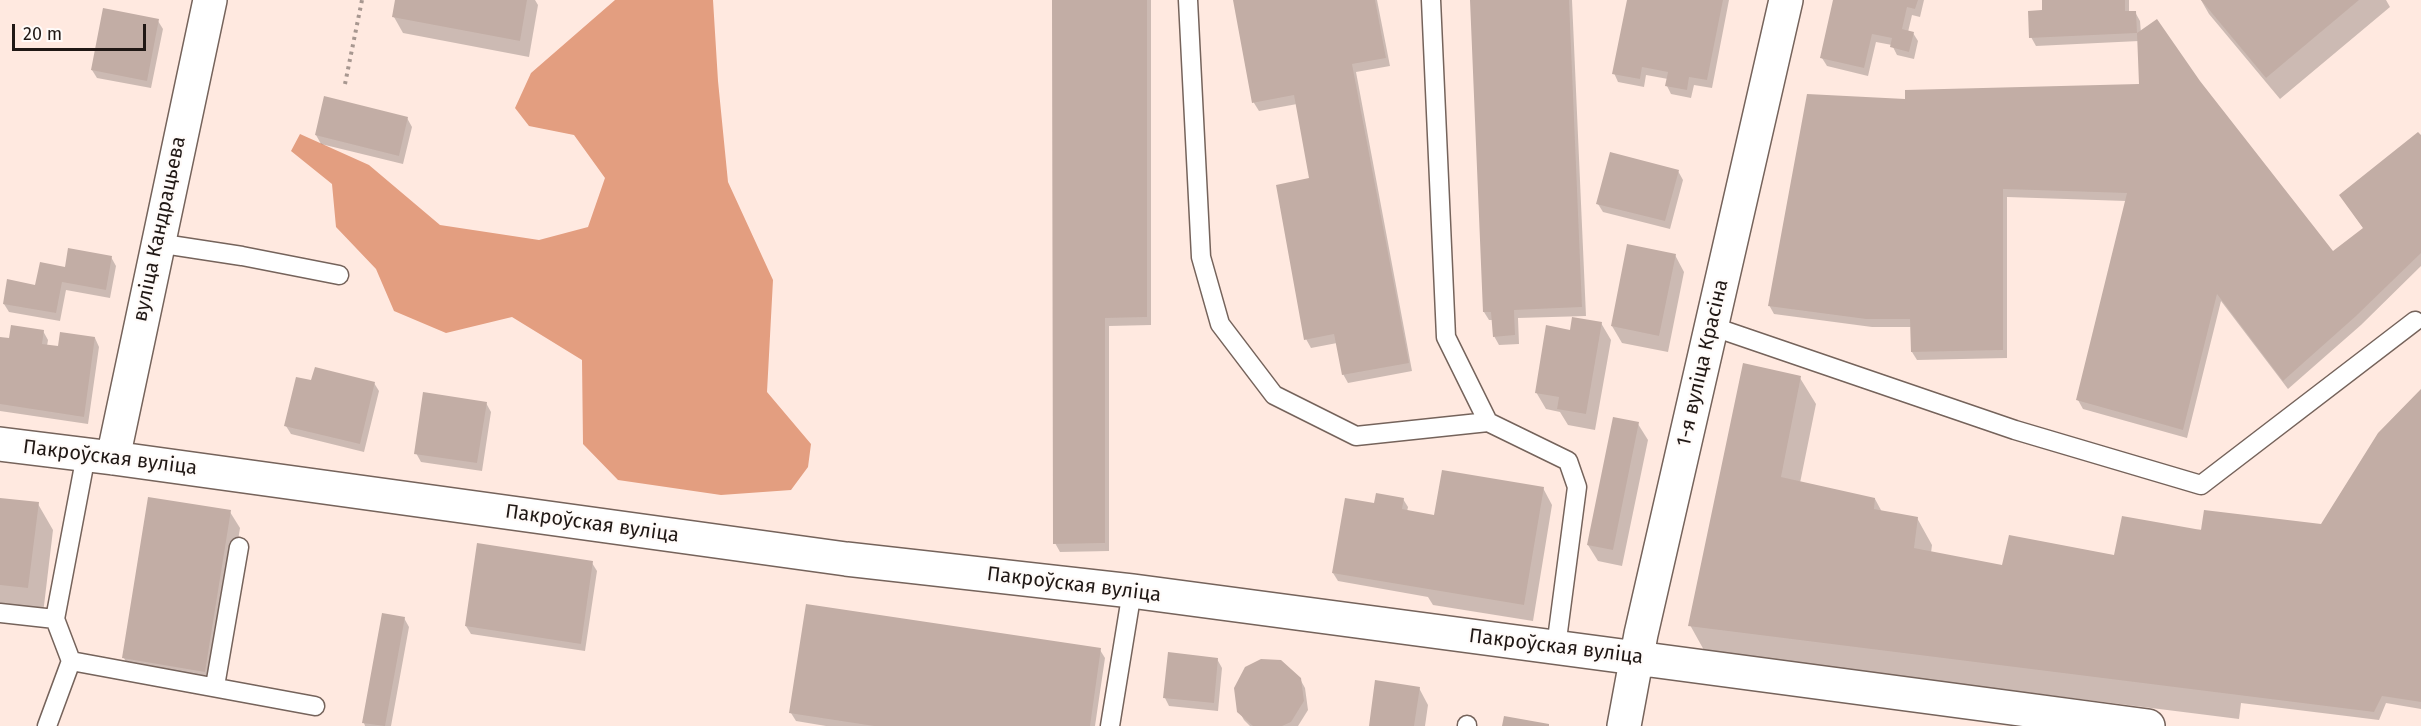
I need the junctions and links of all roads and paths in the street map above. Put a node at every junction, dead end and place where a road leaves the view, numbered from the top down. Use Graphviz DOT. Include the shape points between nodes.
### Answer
graph roads {
  1 [pos="210,0"];
  2 [pos="362,0"];
  3 [pos="1188,0"];
  4 [pos="1431,0"];
  5 [pos="1786,0"];
  6 [pos="345,84"];
  7 [pos="157,243"];
  8 [pos="339,275"];
  9 [pos="2415,321"];
  10 [pos="1711,326"];
  11 [pos="1488,422"];
  12 [pos="0,444"];
  13 [pos="99,456"];
  14 [pos="239,547"];
  15 [pos="1132,591"];
  16 [pos="0,613"];
  17 [pos="55,619"];
  18 [pos="1556,647"];
  19 [pos="1636,657"];
  20 [pos="71,661"];
  21 [pos="215,686"];
  22 [pos="315,706"];
  23 [pos="46,726"];
  24 [pos="1110,726"];
  25 [pos="1624,726"];
  26 [pos="2148,726"];
  1 -- 7 [label="street, вуліца Кандрацьева"];
  2 -- 6 [label="path"];
  3 -- 11 [label="lane" via="1201,257 1220,324 1274,395 1356,436"];
  4 -- 11 [label="lane" via="1446,337"];
  5 -- 10 [label="street, 1-я вуліца Красіна"];
  7 -- 8 [label="lane"];
  7 -- 13 [label="street, вуліца Кандрацьева"];
  9 -- 10 [label="lane" via="2201,485 2015,430"];
  10 -- 19 [label="street, 1-я вуліца Красіна"];
  11 -- 18 [label="lane" via="1568,461 1577,487"];
  12 -- 13 [label="street, Пакроўская вуліца"];
  13 -- 15 [label="street, Пакроўская вуліца" via="846,559"];
  13 -- 17 [label="lane"];
  14 -- 21 [label="lane"];
  15 -- 18 [label="street, Пакроўская вуліца"];
  15 -- 24 [label="lane"];
  16 -- 17 [label="lane"];
  17 -- 20 [label="lane"];
  18 -- 19 [label="street, Пакроўская вуліца"];
  19 -- 25 [label="street, 1-я вуліца Красіна"];
  19 -- 26 [label="street, Пакроўская вуліца"];
  20 -- 21 [label="lane"];
  20 -- 23 [label="lane"];
  21 -- 22 [label="lane"];
}
